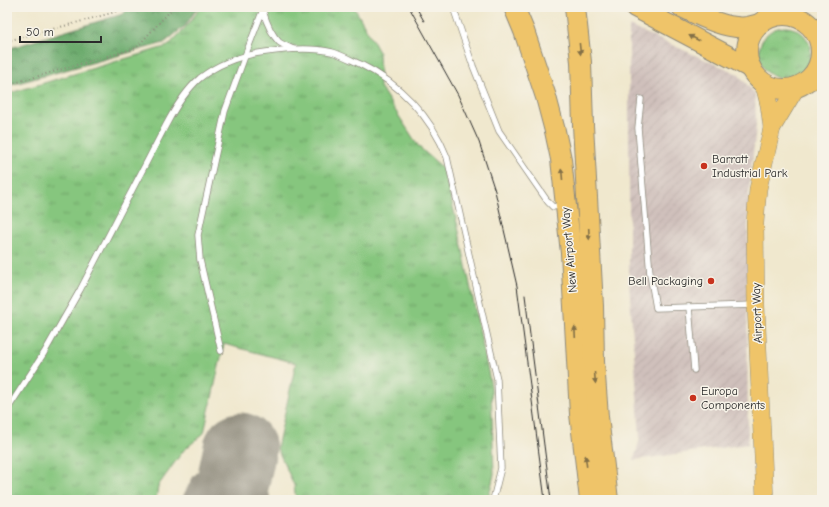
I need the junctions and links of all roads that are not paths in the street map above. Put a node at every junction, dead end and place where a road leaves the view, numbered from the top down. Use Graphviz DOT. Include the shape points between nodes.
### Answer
graph roads {
  1 [pos="453,7"];
  2 [pos="514,7"];
  3 [pos="635,7"];
  4 [pos="682,7"];
  5 [pos="264,8"];
  6 [pos="575,8"];
  7 [pos="770,16"];
  8 [pos="815,27"];
  9 [pos="293,50"];
  10 [pos="245,56"];
  11 [pos="754,74"];
  12 [pos="808,83"];
  13 [pos="641,99"];
  14 [pos="772,128"];
  15 [pos="576,204"];
  16 [pos="756,305"];
  17 [pos="689,307"];
  18 [pos="221,351"];
  19 [pos="694,370"];
  20 [pos="7,410"];
  21 [pos="493,500"];
  22 [pos="590,500"];
  23 [pos="608,500"];
  24 [pos="765,500"];
  1 -- 15 [label="lane" via="499,131 553,207"];
  15 -- 2 [label="highway, New Airport Way, one-way" via="561,159 544,89"];
  11 -- 3 [label="highway, one-way"];
  4 -- 7 [label="highway" via="719,23 736,27 747,27"];
  5 -- 9 [label="lane" via="272,33 279,42"];
  5 -- 10 [label="lane"];
  6 -- 15 [label="highway, New Airport Way, one-way" via="581,62 583,125"];
  7 -- 8 [label="highway" via="792,16"];
  7 -- 11 [label="highway" via="752,33 748,44 747,57"];
  8 -- 12 [label="highway" via="822,55 819,66"];
  9 -- 10 [label="lane"];
  9 -- 21 [label="lane" via="334,53 377,73 416,106 444,148 497,379 501,468"];
  10 -- 18 [label="lane" via="225,111 198,235 200,260"];
  10 -- 20 [label="lane" via="221,64 204,75 189,89 173,111 80,290"];
  11 -- 12 [label="highway" via="776,89 786,90"];
  11 -- 14 [label="main road, Airport Way" via="765,90"];
  12 -- 14 [label="main road, Airport Way"];
  13 -- 17 [label="lane" via="638,128 650,274 656,308"];
  14 -- 16 [label="main road, Airport Way" via="758,189 755,223"];
  22 -- 15 [label="highway, New Airport Way, one-way" via="580,414 571,253"];
  15 -- 23 [label="highway, New Airport Way, one-way" via="593,306 598,416"];
  16 -- 17 [label="lane"];
  16 -- 24 [label="main road, Airport Way"];
  17 -- 19 [label="lane"];
}
